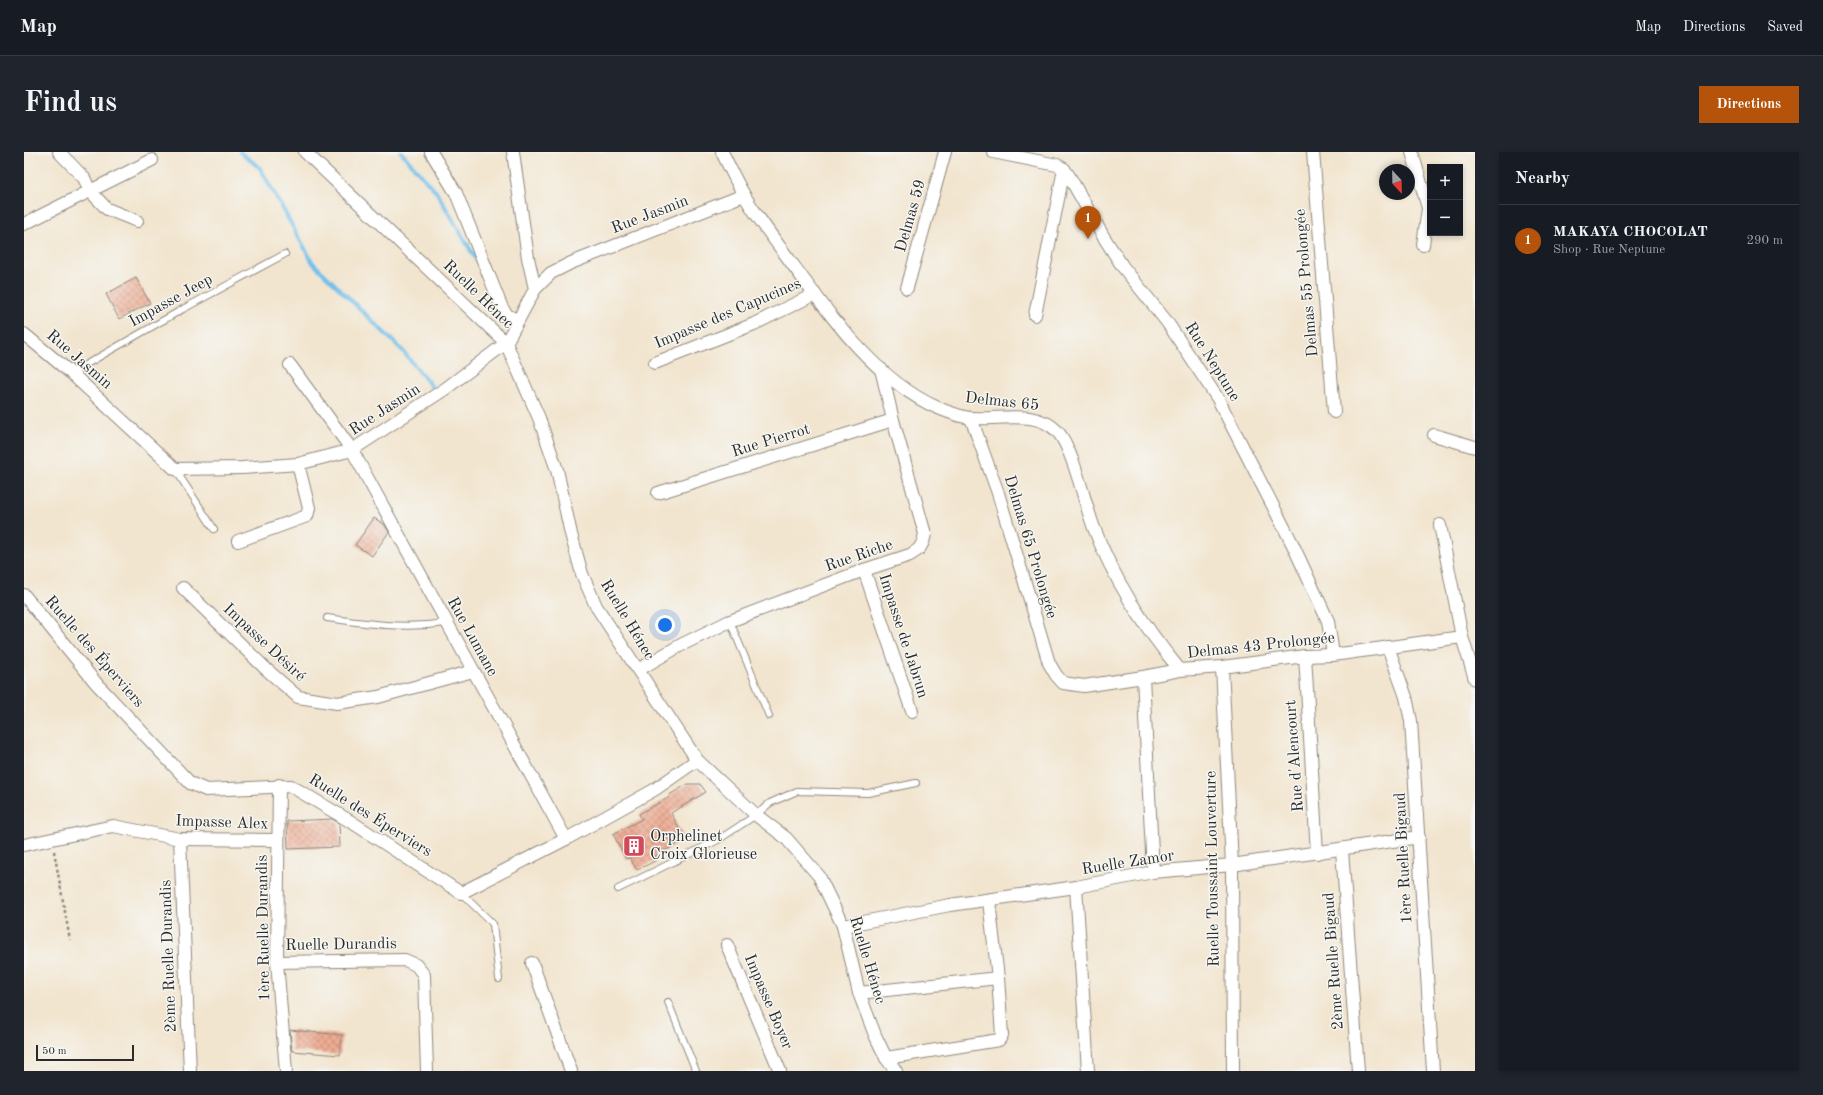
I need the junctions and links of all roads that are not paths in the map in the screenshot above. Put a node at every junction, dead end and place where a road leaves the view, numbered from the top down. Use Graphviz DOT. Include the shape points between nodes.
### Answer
graph roads {
  1 [pos="59,152"];
  2 [pos="305,152"];
  3 [pos="431,152"];
  4 [pos="513,152"];
  5 [pos="722,152"];
  6 [pos="945,152"];
  7 [pos="993,152"];
  8 [pos="1313,152"];
  9 [pos="1412,152"];
  10 [pos="152,160"];
  11 [pos="1064,169"];
  12 [pos="90,191"];
  13 [pos="744,195"];
  14 [pos="137,221"];
  15 [pos="24,224"];
  16 [pos="1423,245"];
  17 [pos="285,254"];
  18 [pos="907,288"];
  19 [pos="535,289"];
  20 [pos="815,294"];
  21 [pos="1035,315"];
  22 [pos="518,320"];
  23 [pos="24,334"];
  24 [pos="506,343"];
  25 [pos="290,364"];
  26 [pos="655,364"];
  27 [pos="881,369"];
  28 [pos="71,373"];
  29 [pos="1334,412"];
  30 [pos="971,418"];
  31 [pos="893,420"];
  32 [pos="1434,435"];
  33 [pos="1475,447"];
  34 [pos="352,450"];
  35 [pos="298,464"];
  36 [pos="175,469"];
  37 [pos="658,493"];
  38 [pos="1440,525"];
  39 [pos="214,529"];
  40 [pos="238,541"];
  41 [pos="864,570"];
  42 [pos="182,588"];
  43 [pos="24,595"];
  44 [pos="328,618"];
  45 [pos="730,621"];
  46 [pos="446,623"];
  47 [pos="1462,637"];
  48 [pos="1388,647"];
  49 [pos="1333,655"];
  50 [pos="1305,656"];
  51 [pos="1222,667"];
  52 [pos="638,670"];
  53 [pos="1180,670"];
  54 [pos="473,671"];
  55 [pos="1143,677"];
  56 [pos="1475,679"];
  57 [pos="1063,682"];
  58 [pos="912,712"];
  59 [pos="769,716"];
  60 [pos="697,760"];
  61 [pos="916,783"];
  62 [pos="279,785"];
  63 [pos="756,815"];
  64 [pos="1419,837"];
  65 [pos="180,839"];
  66 [pos="566,839"];
  67 [pos="278,840"];
  68 [pos="24,845"];
  69 [pos="1342,850"];
  70 [pos="1317,853"];
  71 [pos="1232,865"];
  72 [pos="1153,872"];
  73 [pos="1076,887"];
  74 [pos="618,889"];
  75 [pos="461,893"];
  76 [pos="989,901"];
  77 [pos="843,926"];
  78 [pos="727,945"];
  79 [pos="277,962"];
  80 [pos="532,964"];
  81 [pos="998,978"];
  82 [pos="499,979"];
  83 [pos="859,993"];
  84 [pos="668,1002"];
  85 [pos="886,1058"];
  86 [pos="190,1071"];
  87 [pos="286,1071"];
  88 [pos="427,1071"];
  89 [pos="571,1071"];
  90 [pos="696,1071"];
  91 [pos="780,1071"];
  92 [pos="896,1071"];
  93 [pos="1088,1071"];
  94 [pos="1233,1071"];
  95 [pos="1358,1071"];
  96 [pos="1433,1071"];
  1 -- 12 [label="street" via="84,178"];
  2 -- 24 [label="street, Ruelle Hénec"];
  3 -- 22 [label="street" via="456,194 502,308 507,315"];
  4 -- 19 [label="street"];
  5 -- 13 [label="street, Delmas 65"];
  6 -- 18 [label="street, Delmas 59"];
  7 -- 11 [label="street" via="1057,165"];
  8 -- 29 [label="street, Delmas 55 Prolongée"];
  9 -- 16 [label="street" via="1428,208"];
  10 -- 12 [label="street"];
  11 -- 21 [label="street"];
  11 -- 49 [label="street, Rue Neptune" via="1123,267 1167,322 1218,399 1292,542 1328,620"];
  12 -- 14 [label="street" via="107,209"];
  12 -- 15 [label="street"];
  13 -- 19 [label="street, Rue Jasmin" via="571,263 551,273"];
  13 -- 20 [label="street, Delmas 65"];
  17 -- 28 [label="lane, Impasse Jeep"];
  19 -- 22 [label="street, Rue Jasmin"];
  20 -- 26 [label="street, Impasse des Capucines" via="754,324"];
  20 -- 27 [label="street, Delmas 65" via="850,337"];
  22 -- 24 [label="street, Rue Jasmin"];
  23 -- 28 [label="street, Rue Jasmin"];
  24 -- 34 [label="street, Rue Jasmin" via="445,389"];
  24 -- 52 [label="street, Ruelle Hénec" via="539,418 557,470 582,574 596,606"];
  25 -- 34 [label="street, Rue Lumane"];
  27 -- 30 [label="street, Delmas 65" via="908,392 938,408"];
  27 -- 31 [label="street, Rue Riche"];
  28 -- 36 [label="street, Rue Jasmin"];
  30 -- 53 [label="street, Delmas 65" via="1034,418 1048,423 1059,433 1069,452 1094,528 1112,570 1161,647"];
  30 -- 57 [label="street, Delmas 65 Prolongée" via="998,493 1049,664"];
  31 -- 37 [label="street, Rue Pierrot"];
  31 -- 41 [label="street, Rue Riche" via="925,534 919,549 910,556"];
  32 -- 33 [label="street"];
  34 -- 35 [label="street, Rue Jasmin"];
  34 -- 46 [label="street, Rue Lumane"];
  35 -- 36 [label="street, Rue Jasmin"];
  35 -- 40 [label="street" via="309,508 307,516"];
  36 -- 39 [label="lane"];
  38 -- 47 [label="street"];
  41 -- 45 [label="street, Rue Riche"];
  41 -- 58 [label="street, Impasse de Jabrun"];
  42 -- 54 [label="street, Impasse Désiré" via="298,697 337,703 378,697"];
  43 -- 62 [label="street, Ruelle des Éperviers" via="96,683 190,783 206,790"];
  44 -- 46 [label="lane" via="387,626"];
  45 -- 52 [label="street, Rue Riche"];
  45 -- 59 [label="lane"];
  46 -- 54 [label="street, Rue Lumane"];
  47 -- 48 [label="street, Delmas 43 Prolongée"];
  47 -- 56 [label="street"];
  48 -- 49 [label="street, Delmas 43 Prolongée"];
  48 -- 64 [label="street, 1ère Ruelle Bigaud" via="1406,697 1411,721"];
  49 -- 50 [label="street, Delmas 43 Prolongée"];
  50 -- 51 [label="street, Delmas 43 Prolongée"];
  50 -- 70 [label="street, Rue d'Alencourt"];
  51 -- 53 [label="street, Delmas 43 Prolongée"];
  51 -- 71 [label="street, Ruelle Toussaint Louverture"];
  52 -- 60 [label="street, Ruelle Hénec"];
  53 -- 55 [label="street, Delmas 43 Prolongée"];
  54 -- 66 [label="street, Rue Lumane"];
  55 -- 57 [label="street, Delmas 43 Prolongée" via="1084,686"];
  55 -- 72 [label="street"];
  60 -- 63 [label="street, Ruelle Hénec"];
  60 -- 66 [label="street" via="654,790"];
  61 -- 63 [label="lane" via="868,793 797,791 770,803"];
  62 -- 67 [label="street, 1ère Ruelle Durandis"];
  62 -- 75 [label="street, Ruelle des Éperviers" via="291,786 354,823"];
  63 -- 74 [label="lane" via="718,840"];
  63 -- 77 [label="street, Ruelle Hénec" via="786,838 819,876"];
  64 -- 69 [label="street, Ruelle Zamor"];
  64 -- 96 [label="street, 1ère Ruelle Bigaud"];
  65 -- 67 [label="street, Impasse Alex"];
  65 -- 68 [label="street, Impasse Alex" via="113,826"];
  65 -- 86 [label="street, 2ème Ruelle Durandis"];
  66 -- 75 [label="street"];
  67 -- 79 [label="street, 1ère Ruelle Durandis"];
  69 -- 70 [label="street, Ruelle Zamor"];
  69 -- 95 [label="street, 2ème Ruelle Bigaud"];
  70 -- 71 [label="street, Ruelle Zamor"];
  71 -- 72 [label="street, Ruelle Zamor"];
  71 -- 94 [label="street, Ruelle Toussaint Louverture"];
  72 -- 73 [label="street, Ruelle Zamor"];
  73 -- 76 [label="street, Ruelle Zamor"];
  73 -- 93 [label="street"];
  75 -- 82 [label="lane" via="493,924"];
  76 -- 77 [label="street, Ruelle Zamor" via="950,905"];
  76 -- 81 [label="street"];
  77 -- 83 [label="street, Ruelle Hénec"];
  78 -- 91 [label="street, Impasse Boyer"];
  79 -- 87 [label="street, 1ère Ruelle Durandis"];
  79 -- 88 [label="street, Ruelle Durandis" via="405,960 416,965 424,975"];
  80 -- 89 [label="street"];
  81 -- 83 [label="street"];
  81 -- 85 [label="street" via="1002,1035 999,1040"];
  83 -- 85 [label="street, Ruelle Hénec"];
  84 -- 90 [label="lane"];
  85 -- 92 [label="street, Ruelle Hénec"];
}
